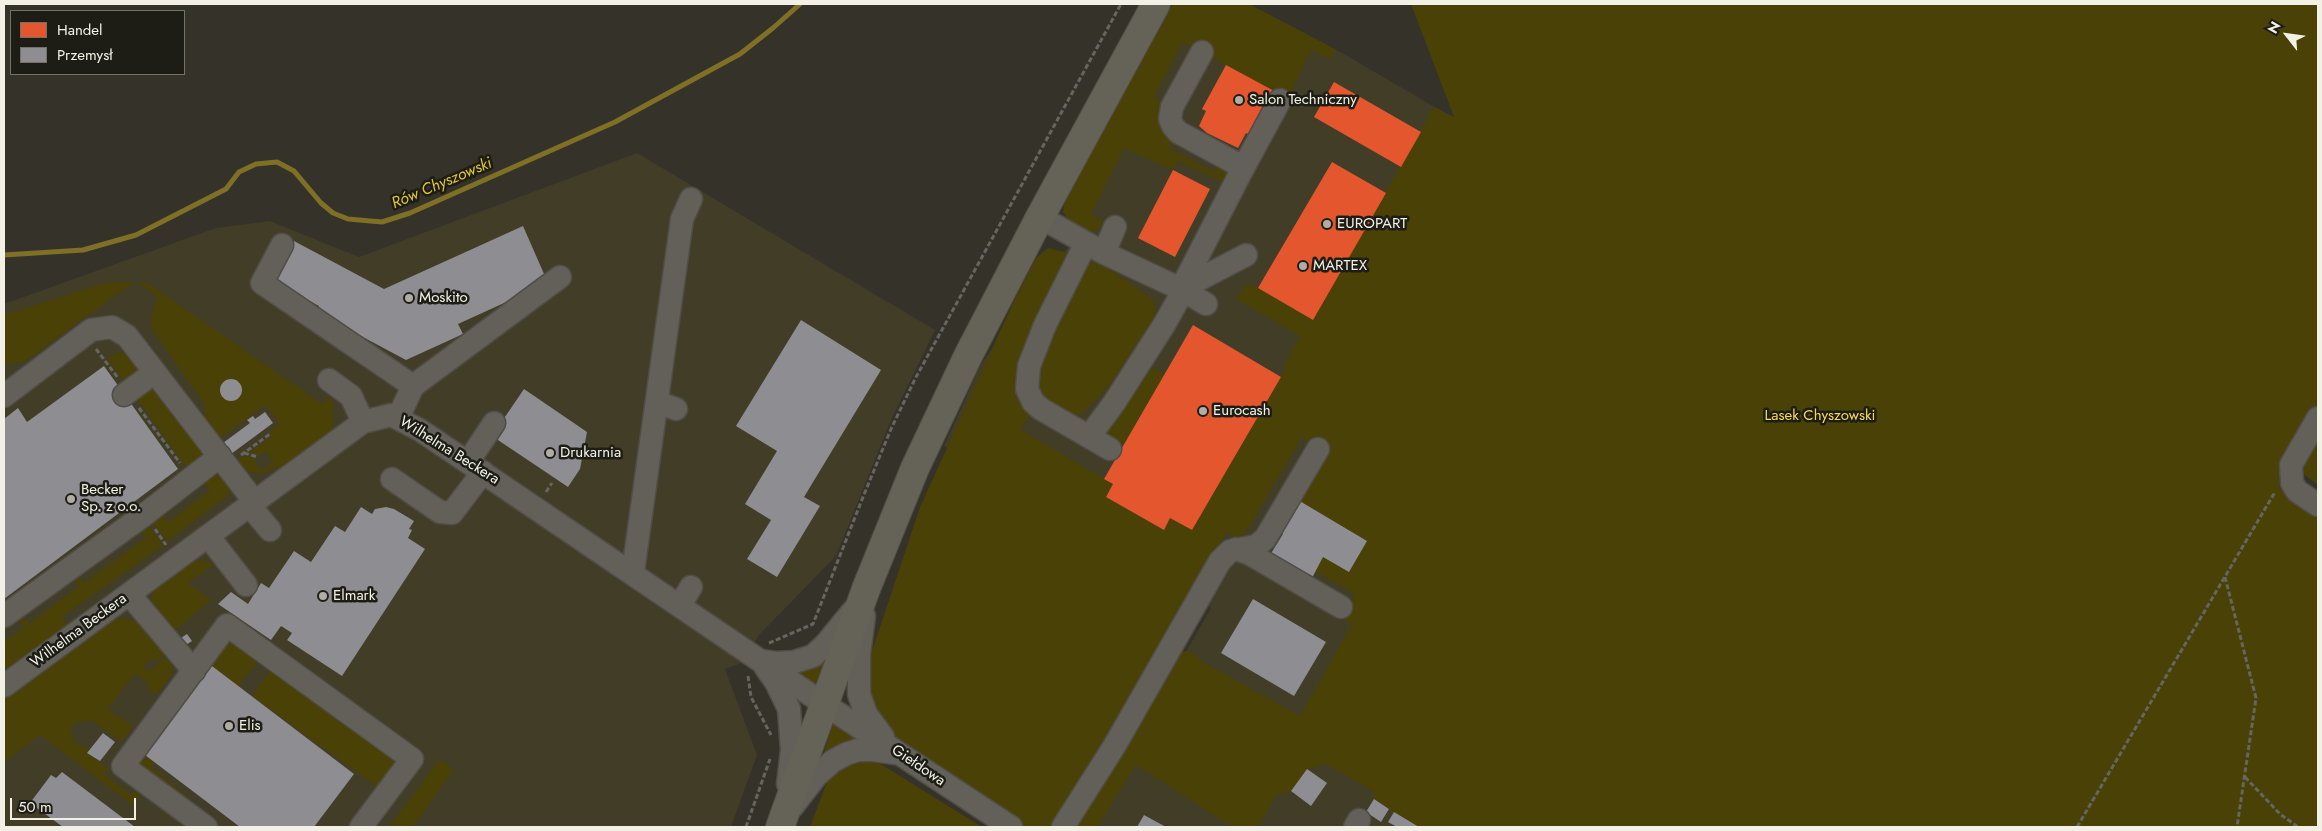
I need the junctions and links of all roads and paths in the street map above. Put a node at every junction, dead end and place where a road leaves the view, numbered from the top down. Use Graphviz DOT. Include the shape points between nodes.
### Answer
graph roads {
  1 [pos="1121,4"];
  2 [pos="1156,4"];
  3 [pos="1202,52"];
  4 [pos="1280,100"];
  5 [pos="1240,174"];
  6 [pos="691,199"];
  7 [pos="1040,217"];
  8 [pos="1115,227"];
  9 [pos="282,245"];
  10 [pos="1095,248"];
  11 [pos="1246,255"];
  12 [pos="560,276"];
  13 [pos="1181,289"];
  14 [pos="1206,304"];
  15 [pos="127,336"];
  16 [pos="155,372"];
  17 [pos="329,380"];
  18 [pos="413,386"];
  19 [pos="124,395"];
  20 [pos="4,396"];
  21 [pos="398,418"];
  22 [pos="2318,418"];
  23 [pos="363,422"];
  24 [pos="494,423"];
  25 [pos="199,428"];
  26 [pos="270,434"];
  27 [pos="1089,437"];
  28 [pos="1318,448"];
  29 [pos="1110,449"];
  30 [pos="258,457"];
  31 [pos="230,458"];
  32 [pos="2290,465"];
  33 [pos="476,467"];
  34 [pos="392,479"];
  35 [pos="252,503"];
  36 [pos="2318,505"];
  37 [pos="270,530"];
  38 [pos="208,536"];
  39 [pos="1236,549"];
  40 [pos="632,572"];
  41 [pos="2225,577"];
  42 [pos="246,585"];
  43 [pos="866,589"];
  44 [pos="129,594"];
  45 [pos="1341,607"];
  46 [pos="4,616"];
  47 [pos="758,657"];
  48 [pos="194,671"];
  49 [pos="4,686"];
  50 [pos="824,704"];
  51 [pos="771,736"];
  52 [pos="772,754"];
  53 [pos="900,754"];
  54 [pos="2245,777"];
  55 [pos="781,824"];
  56 [pos="206,827"];
  57 [pos="361,827"];
  58 [pos="746,827"];
  59 [pos="1011,827"];
  60 [pos="1063,827"];
  61 [pos="2077,827"];
  62 [pos="2237,827"];
  63 [pos="2298,827"];
  1 -- 47 [label="path" via="915,379 870,480 814,624"];
  2 -- 7 [label="main road"];
  3 -- 5 [label="street" via="1172,107 1170,119 1178,132 1237,164"];
  4 -- 5 [label="street"];
  5 -- 13 [label="street"];
  6 -- 40 [label="street" via="682,219 666,406"];
  7 -- 10 [label="street"];
  7 -- 43 [label="main road" via="919,460"];
  8 -- 10 [label="street"];
  9 -- 18 [label="street" via="262,283"];
  10 -- 13 [label="street"];
  10 -- 27 [label="street" via="1060,293 1037,343 1026,388 1041,409"];
  11 -- 13 [label="street"];
  12 -- 18 [label="street"];
  13 -- 14 [label="street"];
  13 -- 27 [label="street" via="1164,326"];
  15 -- 16 [label="street"];
  15 -- 20 [label="street" via="112,326 91,330"];
  15 -- 25 [label="street" via="152,343 197,403"];
  16 -- 19 [label="street"];
  16 -- 25 [label="street"];
  17 -- 23 [label="street" via="351,396"];
  18 -- 21 [label="street"];
  21 -- 23 [label="street, Wilhelma Beckera" via="391,415"];
  21 -- 33 [label="street, Wilhelma Beckera"];
  22 -- 32 [label="street"];
  23 -- 35 [label="street, Wilhelma Beckera"];
  24 -- 33 [label="street"];
  25 -- 31 [label="street"];
  26 -- 31 [label="path"];
  27 -- 29 [label="street"];
  28 -- 39 [label="street" via="1265,539 1256,546"];
  30 -- 31 [label="path"];
  31 -- 35 [label="street"];
  31 -- 46 [label="street" via="144,515"];
  32 -- 36 [label="street" via="2292,483"];
  32 -- 41 [label="path"];
  33 -- 34 [label="street" via="452,513 440,512"];
  33 -- 40 [label="street, Wilhelma Beckera"];
  35 -- 37 [label="street"];
  35 -- 38 [label="street, Wilhelma Beckera"];
  38 -- 42 [label="street"];
  38 -- 44 [label="street, Wilhelma Beckera"];
  39 -- 45 [label="street"];
  39 -- 60 [label="street" via="1225,554 1220,561 1115,746"];
  40 -- 47 [label="street, Wilhelma Beckera" via="685,596"];
  41 -- 54 [label="path" via="2256,698"];
  41 -- 61 [label="path"];
  43 -- 47 [label="street" via="848,618 813,656 776,663"];
  43 -- 50 [label="main road"];
  43 -- 53 [label="street" via="859,654 859,694 866,714"];
  44 -- 48 [label="street"];
  44 -- 49 [label="street, Wilhelma Beckera"];
  47 -- 50 [label="street, Wilhelma Beckera"];
  47 -- 51 [label="path" via="752,697"];
  47 -- 55 [label="street" via="776,682 789,709 792,750"];
  48 -- 56 [label="street" via="123,766"];
  48 -- 57 [label="street" via="227,624 412,759"];
  50 -- 53 [label="street, Giełdowa"];
  50 -- 55 [label="main road"];
  52 -- 58 [label="path"];
  53 -- 55 [label="street" via="858,750 832,761 816,776"];
  53 -- 59 [label="street, Giełdowa"];
  54 -- 62 [label="path"];
  54 -- 63 [label="path" via="2280,814"];
}
